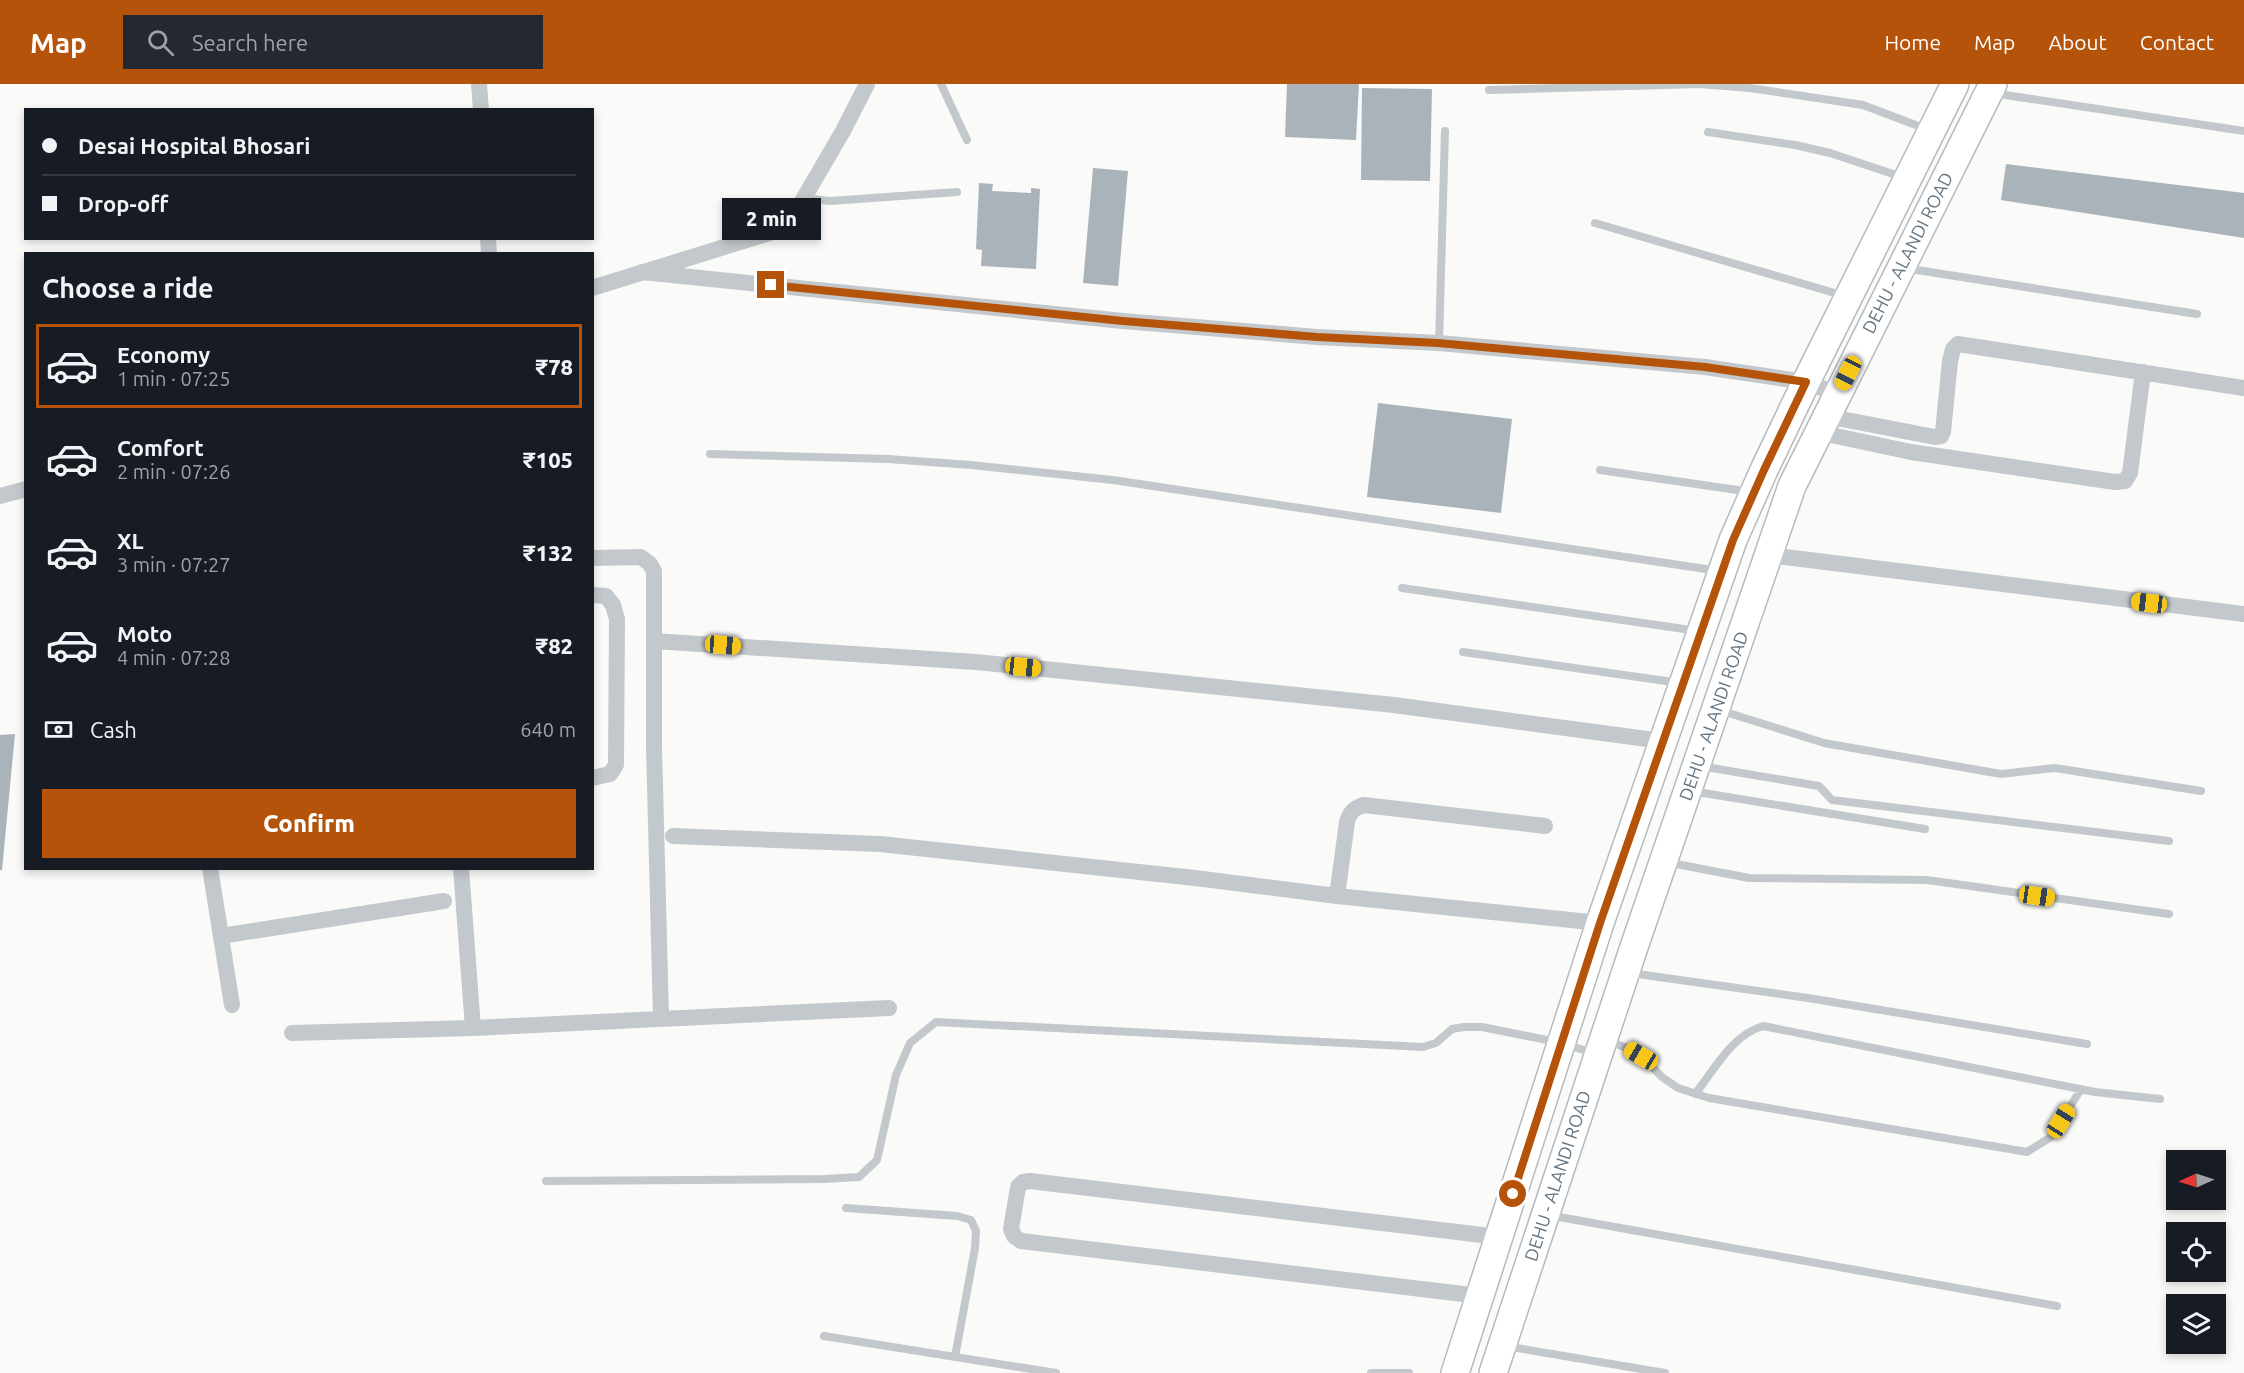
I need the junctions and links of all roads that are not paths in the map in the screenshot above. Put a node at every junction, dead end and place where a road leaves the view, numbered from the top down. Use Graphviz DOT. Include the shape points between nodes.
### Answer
graph roads {
  1 [pos="479,84"];
  2 [pos="867,84"];
  3 [pos="941,84"];
  4 [pos="1955,84"];
  5 [pos="1991,88"];
  6 [pos="1489,90"];
  7 [pos="481,108"];
  8 [pos="1932,130"];
  9 [pos="1445,131"];
  10 [pos="2244,131"];
  11 [pos="1708,132"];
  12 [pos="967,140"];
  13 [pos="1907,179"];
  14 [pos="957,192"];
  15 [pos="804,198"];
  16 [pos="1595,223"];
  17 [pos="1901,267"];
  18 [pos="642,272"];
  19 [pos="594,287"];
  20 [pos="1849,297"];
  21 [pos="2197,314"];
  22 [pos="1438,343"];
  23 [pos="2143,372"];
  24 [pos="1806,382"];
  25 [pos="2244,388"];
  26 [pos="1827,414"];
  27 [pos="710,454"];
  28 [pos="1600,470"];
  29 [pos="24,490"];
  30 [pos="1754,492"];
  31 [pos="0,496"];
  32 [pos="1769,555"];
  33 [pos="594,558"];
  34 [pos="1723,572"];
  35 [pos="1402,588"];
  36 [pos="594,595"];
  37 [pos="2244,615"];
  38 [pos="1702,632"];
  39 [pos="654,641"];
  40 [pos="1463,652"];
  41 [pos="1683,683"];
  42 [pos="1716,709"];
  43 [pos="1662,741"];
  44 [pos="594,778"];
  45 [pos="1692,778"];
  46 [pos="2201,791"];
  47 [pos="1545,826"];
  48 [pos="1925,829"];
  49 [pos="673,836"];
  50 [pos="2169,841"];
  51 [pos="1664,861"];
  52 [pos="210,870"];
  53 [pos="461,870"];
  54 [pos="1337,896"];
  55 [pos="444,901"];
  56 [pos="2169,914"];
  57 [pos="1600,923"];
  58 [pos="220,936"];
  59 [pos="1626,972"];
  60 [pos="232,1005"];
  61 [pos="889,1008"];
  62 [pos="662,1018"];
  63 [pos="473,1028"];
  64 [pos="292,1033"];
  65 [pos="1562,1043"];
  66 [pos="2086,1044"];
  67 [pos="1601,1047"];
  68 [pos="2081,1089"];
  69 [pos="1695,1094"];
  70 [pos="2160,1099"];
  71 [pos="546,1180"];
  72 [pos="846,1208"];
  73 [pos="1545,1214"];
  74 [pos="1499,1237"];
  75 [pos="1480,1296"];
  76 [pos="2057,1306"];
  77 [pos="824,1336"];
  78 [pos="1502,1345"];
  79 [pos="955,1357"];
  80 [pos="1640,1371"];
  81 [pos="1056,1373"];
  82 [pos="1371,1373"];
  83 [pos="1409,1373"];
  84 [pos="1455,1373"];
  85 [pos="1493,1373"];
  86 [pos="1665,1373"];
  1 -- 7 [label="street"];
  2 -- 15 [label="street"];
  3 -- 12 [label="lane"];
  4 -- 8 [label="main road, DEHU - ALANDI ROAD"];
  5 -- 10 [label="lane"];
  5 -- 17 [label="main road, DEHU - ALANDI ROAD"];
  6 -- 8 [label="lane" via="1699,84 1750,88 1863,105"];
  8 -- 13 [label="main road, DEHU - ALANDI ROAD"];
  9 -- 22 [label="lane"];
  11 -- 13 [label="lane" via="1830,153"];
  13 -- 20 [label="main road, DEHU - ALANDI ROAD"];
  14 -- 15 [label="lane" via="830,201"];
  15 -- 18 [label="street" via="794,215 776,231"];
  16 -- 20 [label="lane"];
  17 -- 21 [label="lane"];
  17 -- 26 [label="main road, DEHU - ALANDI ROAD"];
  18 -- 19 [label="street"];
  18 -- 22 [label="street" via="1123,321"];
  20 -- 24 [label="main road, DEHU - ALANDI ROAD"];
  22 -- 24 [label="street" via="1705,367"];
  23 -- 25 [label="street"];
  23 -- 26 [label="street" via="1958,344 1950,361 1941,436"];
  23 -- 26 [label="street" via="2130,473 2125,481 1911,452"];
  24 -- 26 [label="street"];
  24 -- 30 [label="main road, DEHU - ALANDI ROAD"];
  26 -- 32 [label="main road, DEHU - ALANDI ROAD" via="1792,486"];
  27 -- 34 [label="lane" via="888,459 1113,480"];
  28 -- 30 [label="lane"];
  29 -- 31 [label="street"];
  30 -- 34 [label="main road, DEHU - ALANDI ROAD"];
  32 -- 37 [label="street"];
  32 -- 42 [label="main road, DEHU - ALANDI ROAD"];
  33 -- 39 [label="street" via="641,557 650,564 654,571"];
  34 -- 38 [label="main road, DEHU - ALANDI ROAD"];
  35 -- 38 [label="lane"];
  36 -- 44 [label="street" via="606,596 617,619 616,765 610,774"];
  38 -- 41 [label="main road, DEHU - ALANDI ROAD"];
  39 -- 43 [label="street" via="976,662 1394,705"];
  39 -- 62 [label="street"];
  40 -- 41 [label="lane"];
  41 -- 43 [label="main road, DEHU - ALANDI ROAD"];
  42 -- 45 [label="main road, DEHU - ALANDI ROAD"];
  42 -- 46 [label="lane" via="1824,743 2001,774 2055,768"];
  43 -- 57 [label="main road, DEHU - ALANDI ROAD"];
  45 -- 48 [label="lane"];
  45 -- 50 [label="lane" via="1819,786 1832,800"];
  45 -- 51 [label="main road, DEHU - ALANDI ROAD"];
  47 -- 54 [label="street" via="1356,807 1347,822"];
  49 -- 54 [label="street" via="880,844"];
  51 -- 56 [label="lane" via="1749,878 1927,880"];
  51 -- 59 [label="main road, DEHU - ALANDI ROAD"];
  52 -- 58 [label="street"];
  53 -- 63 [label="street"];
  54 -- 57 [label="street"];
  55 -- 58 [label="street"];
  57 -- 65 [label="main road, DEHU - ALANDI ROAD"];
  58 -- 60 [label="street"];
  59 -- 66 [label="lane"];
  59 -- 67 [label="main road, DEHU - ALANDI ROAD"];
  61 -- 62 [label="street"];
  62 -- 63 [label="street"];
  63 -- 64 [label="street"];
  65 -- 67 [label="lane"];
  65 -- 71 [label="lane" via="1482,1026 1452,1029 1436,1043 1423,1047 936,1022 910,1043 896,1075 877,1160 859,1177"];
  65 -- 74 [label="main road, DEHU - ALANDI ROAD"];
  67 -- 69 [label="lane" via="1634,1052 1662,1077"];
  67 -- 73 [label="main road, DEHU - ALANDI ROAD"];
  68 -- 69 [label="lane" via="2051,1137 2027,1152"];
  68 -- 69 [label="lane" via="1764,1026 1738,1039"];
  68 -- 70 [label="lane"];
  72 -- 79 [label="lane" via="971,1220 976,1231 975,1248"];
  73 -- 76 [label="lane"];
  73 -- 78 [label="main road, DEHU - ALANDI ROAD"];
  74 -- 75 [label="main road, DEHU - ALANDI ROAD"];
  74 -- 75 [label="street" via="1030,1181 1018,1187 1011,1229 1021,1241"];
  75 -- 84 [label="main road, DEHU - ALANDI ROAD"];
  77 -- 79 [label="lane"];
  78 -- 80 [label="lane"];
  78 -- 85 [label="main road, DEHU - ALANDI ROAD"];
  79 -- 81 [label="lane"];
  80 -- 86 [label="lane"];
  82 -- 83 [label="lane"];
}
